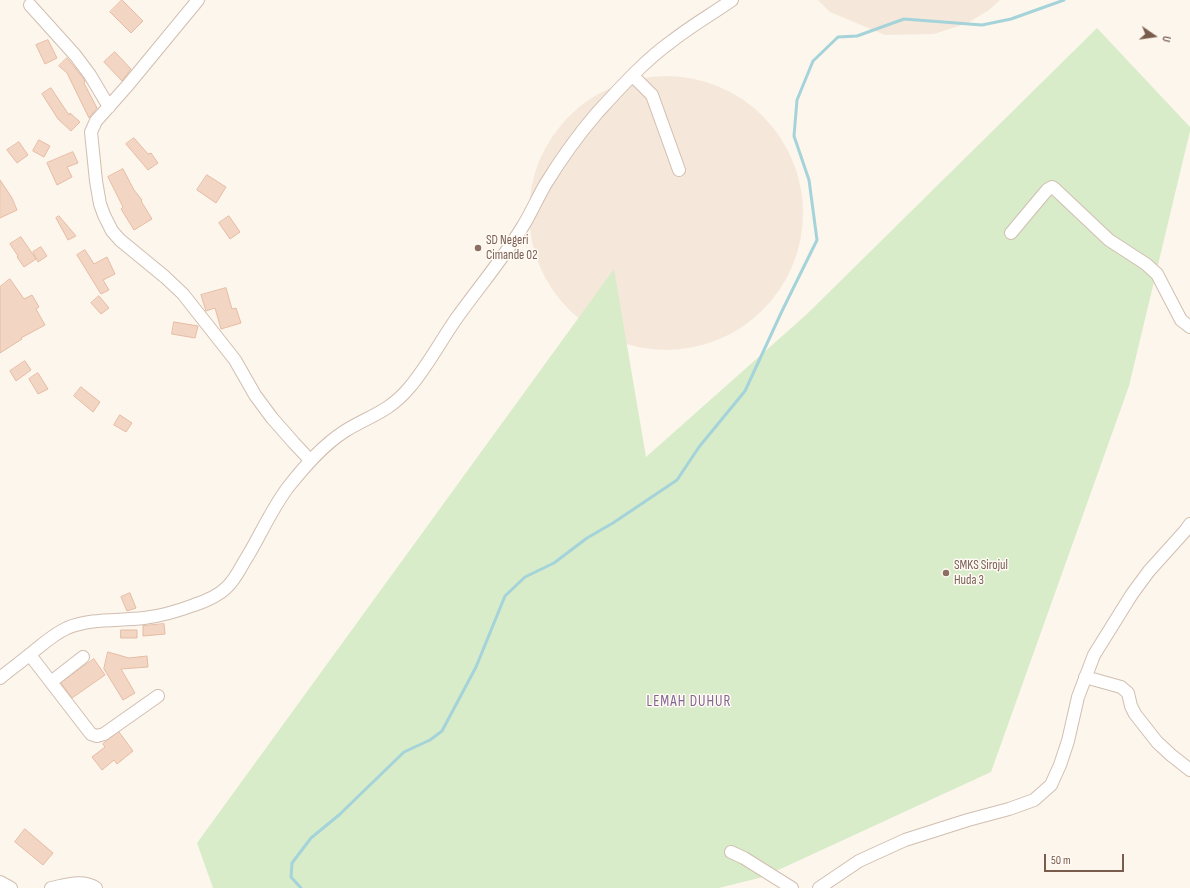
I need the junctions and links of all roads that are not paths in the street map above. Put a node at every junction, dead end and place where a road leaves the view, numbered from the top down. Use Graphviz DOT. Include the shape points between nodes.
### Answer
graph roads {
  1 [pos="198,0"];
  2 [pos="732,0"];
  3 [pos="30,5"];
  4 [pos="633,76"];
  5 [pos="109,107"];
  6 [pos="680,170"];
  7 [pos="1011,233"];
  8 [pos="1190,327"];
  9 [pos="310,460"];
  10 [pos="1190,524"];
  11 [pos="30,655"];
  12 [pos="83,657"];
  13 [pos="1086,677"];
  14 [pos="0,678"];
  15 [pos="51,682"];
  16 [pos="158,696"];
  17 [pos="1190,770"];
  18 [pos="731,852"];
  19 [pos="0,882"];
  20 [pos="11,888"];
  21 [pos="51,888"];
  22 [pos="96,888"];
  23 [pos="792,888"];
  24 [pos="820,888"];
  1 -- 5 [label="street"];
  2 -- 4 [label="street" via="671,41"];
  3 -- 5 [label="street" via="75,55"];
  4 -- 6 [label="street" via="652,95"];
  4 -- 9 [label="street" via="596,115 564,157 506,253 464,307 404,394 382,412 347,430"];
  5 -- 9 [label="street" via="96,121 91,132 98,193 107,223 120,240 183,294 235,360 272,418"];
  7 -- 8 [label="street" via="1047,190 1055,188 1109,240 1157,274 1181,320"];
  9 -- 11 [label="street" via="280,498 231,583 220,592 197,604 158,616 88,623 67,628 54,635"];
  10 -- 13 [label="street" via="1132,594 1094,655"];
  11 -- 14 [label="street"];
  11 -- 15 [label="street"];
  12 -- 15 [label="street"];
  13 -- 17 [label="street" via="1121,687 1128,693 1135,714 1157,742"];
  13 -- 24 [label="street" via="1078,697 1060,765 1051,785 1034,800 904,840 859,861"];
  15 -- 16 [label="street" via="91,734 97,736 104,734"];
  18 -- 23 [label="street"];
  19 -- 20 [label="street"];
  21 -- 22 [label="street" via="86,883"];
}
